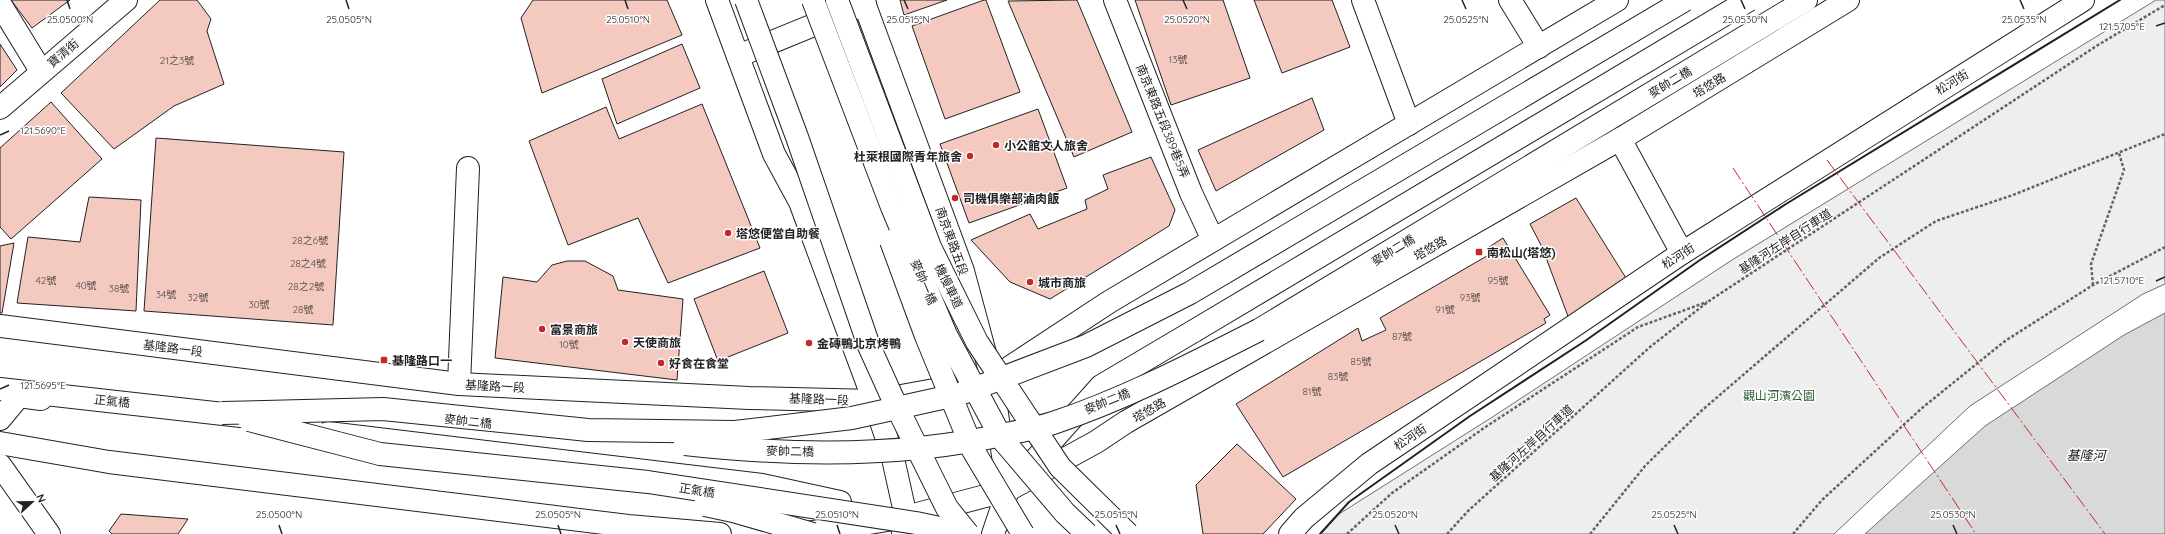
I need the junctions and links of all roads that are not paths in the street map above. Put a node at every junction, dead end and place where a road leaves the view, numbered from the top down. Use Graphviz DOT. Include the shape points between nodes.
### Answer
graph roads {
  1 [pos="126,0"];
  2 [pos="717,0"];
  3 [pos="746,0"];
  4 [pos="801,0"];
  5 [pos="813,0"];
  6 [pos="837,0"];
  7 [pos="1115,0"];
  8 [pos="1363,0"];
  9 [pos="1510,0"];
  10 [pos="1617,0"];
  11 [pos="1685,0"];
  12 [pos="1749,0"];
  13 [pos="1806,0"];
  14 [pos="1848,0"];
  15 [pos="2083,0"];
  16 [pos="864,2"];
  17 [pos="0,4"];
  18 [pos="1539,47"];
  19 [pos="738,56"];
  20 [pos="41,71"];
  21 [pos="0,108"];
  22 [pos="1409,124"];
  23 [pos="1620,139"];
  24 [pos="468,168"];
  25 [pos="1213,240"];
  26 [pos="1682,253"];
  27 [pos="0,326"];
  28 [pos="992,379"];
  29 [pos="459,384"];
  30 [pos="0,388"];
  31 [pos="874,401"];
  32 [pos="222,413"];
  33 [pos="0,419"];
  34 [pos="311,424"];
  35 [pos="0,443"];
  36 [pos="0,465"];
  37 [pos="1008,490"];
  38 [pos="904,526"];
  39 [pos="627,530"];
  40 [pos="49,534"];
  41 [pos="720,534"];
  42 [pos="800,534"];
  43 [pos="813,534"];
  44 [pos="968,534"];
  45 [pos="993,534"];
  46 [pos="1023,534"];
  47 [pos="1087,534"];
  48 [pos="1128,534"];
  49 [pos="1290,534"];
  1 -- 20 [label="main road, 寶清街"];
  2 -- 19 [label="main road"];
  3 -- 44 [label="main road, bridge" via="798,137 869,346 947,508"];
  4 -- 46 [label="main road, 麥帥一橋, bridge" via="926,336 970,443"];
  5 -- 47 [label="main road, 麥帥一橋, bridge" via="892,207 946,334 1002,438 1065,513"];
  6 -- 48 [label="main road, 機慢車道, bridge" via="930,247 977,342 1060,467"];
  7 -- 25 [label="main road, 南京東路五段389巷5弄" via="1191,193"];
  8 -- 22 [label="main road"];
  9 -- 18 [label="main road"];
  10 -- 18 [label="main road"];
  11 -- 32 [label="main road, 麥帥二橋, bridge" via="1190,293 1086,346 960,394 852,418 735,432 588,430 383,409"];
  12 -- 37 [label="main road, bridge" via="1101,386"];
  13 -- 34 [label="main road, 麥帥二橋, bridge" via="1259,330 1153,383 1052,424 965,444 861,453 741,451 371,410"];
  14 -- 23 [label="main road, 塔悠路"];
  15 -- 26 [label="main road, 松河街"];
  16 -- 19 [label="main road"];
  16 -- 28 [label="main road, 南京東路五段" via="963,271"];
  17 -- 20 [label="main road"];
  18 -- 22 [label="main road"];
  19 -- 31 [label="main road" via="774,154 800,202"];
  20 -- 21 [label="main road, 寶清街"];
  22 -- 25 [label="main road"];
  23 -- 26 [label="main road"];
  23 -- 37 [label="main road, 塔悠路" via="1133,418 1096,442"];
  24 -- 29 [label="main road"];
  25 -- 28 [label="main road" via="1109,302"];
  26 -- 49 [label="main road, 松河街" via="1369,464 1304,518"];
  27 -- 29 [label="main road, 基隆路一段"];
  28 -- 31 [label="main road, 基隆路一段"];
  28 -- 37 [label="main road, 南京東路五段"];
  29 -- 31 [label="main road, 基隆路一段"];
  30 -- 32 [label="main road, 正氣橋"];
  30 -- 34 [label="main road, 正氣橋, bridge"];
  31 -- 38 [label="main road" via="892,454"];
  32 -- 44 [label="main road, 正氣橋, bridge" via="380,454 648,482 916,523"];
  33 -- 38 [label="main road" via="19,396 762,485"];
  34 -- 43 [label="main road, 正氣橋, bridge" via="367,451 586,480 733,511"];
  35 -- 39 [label="main road" via="109,462"];
  36 -- 40 [label="main road"];
  37 -- 38 [label="main road, 塔悠路"];
  37 -- 45 [label="main road"];
  38 -- 42 [label="main road"];
  39 -- 41 [label="main road"];
}
